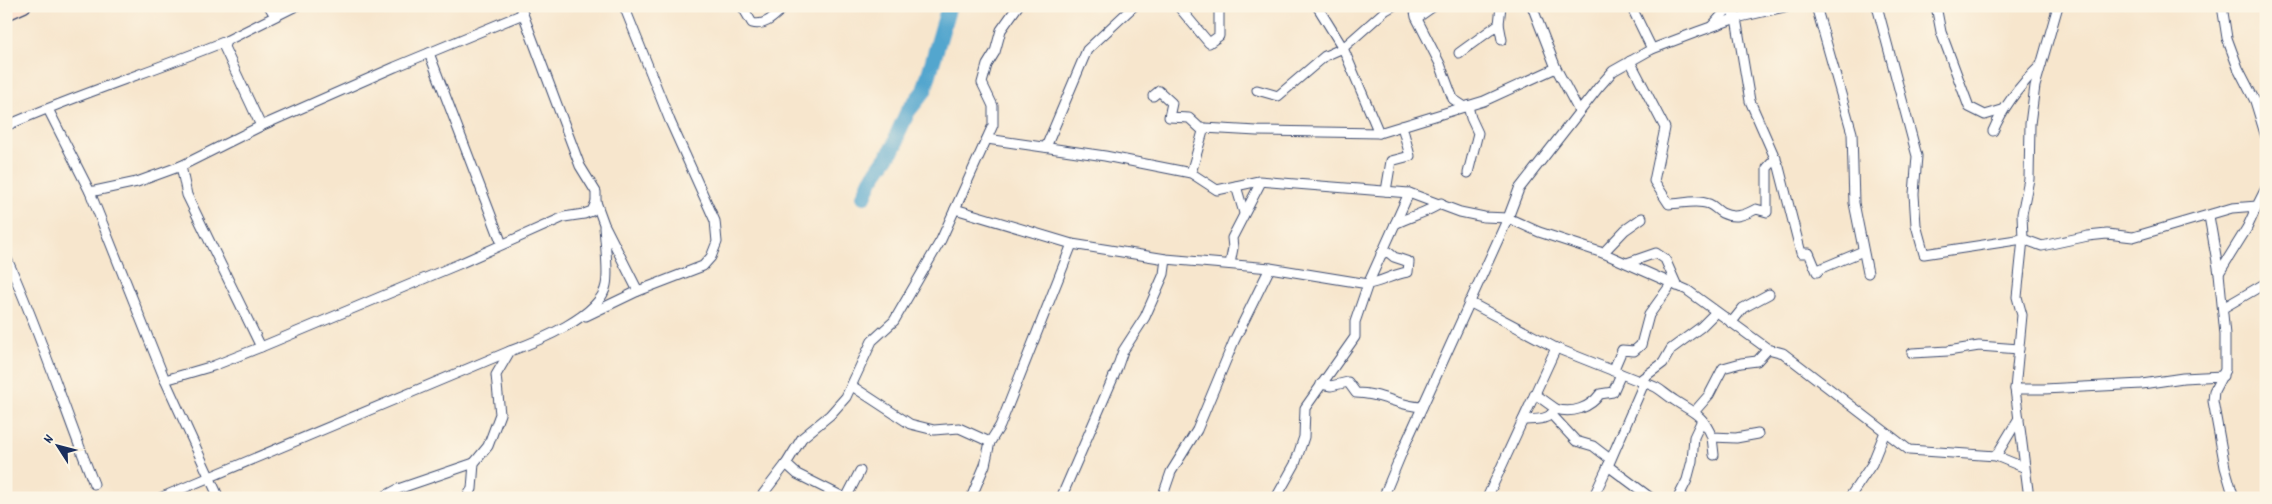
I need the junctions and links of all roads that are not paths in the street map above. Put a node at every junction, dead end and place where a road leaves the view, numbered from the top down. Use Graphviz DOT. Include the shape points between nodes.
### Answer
graph roads {
  1 [pos="270,6"];
  2 [pos="296,6"];
  3 [pos="624,6"];
  4 [pos="742,6"];
  5 [pos="785,6"];
  6 [pos="1018,6"];
  7 [pos="1134,6"];
  8 [pos="1178,6"];
  9 [pos="1219,6"];
  10 [pos="1317,6"];
  11 [pos="1393,6"];
  12 [pos="1414,6"];
  13 [pos="1434,6"];
  14 [pos="1501,6"];
  15 [pos="1532,6"];
  16 [pos="1631,6"];
  17 [pos="1731,6"];
  18 [pos="1789,6"];
  19 [pos="1816,6"];
  20 [pos="1877,6"];
  21 [pos="1936,6"];
  22 [pos="2058,6"];
  23 [pos="2222,6"];
  24 [pos="522,10"];
  25 [pos="274,16"];
  26 [pos="1417,18"];
  27 [pos="1736,18"];
  28 [pos="1499,24"];
  29 [pos="1712,26"];
  30 [pos="1502,40"];
  31 [pos="226,41"];
  32 [pos="1343,48"];
  33 [pos="1652,49"];
  34 [pos="429,53"];
  35 [pos="1459,53"];
  36 [pos="1630,61"];
  37 [pos="2041,64"];
  38 [pos="1556,68"];
  39 [pos="1257,90"];
  40 [pos="1153,96"];
  41 [pos="1467,107"];
  42 [pos="48,109"];
  43 [pos="2002,110"];
  44 [pos="1579,111"];
  45 [pos="6,126"];
  46 [pos="261,126"];
  47 [pos="1402,126"];
  48 [pos="1204,128"];
  49 [pos="1993,131"];
  50 [pos="1379,133"];
  51 [pos="2266,137"];
  52 [pos="988,139"];
  53 [pos="1046,147"];
  54 [pos="1776,158"];
  55 [pos="181,166"];
  56 [pos="1192,173"];
  57 [pos="1468,173"];
  58 [pos="1261,182"];
  59 [pos="1236,186"];
  60 [pos="2266,188"];
  61 [pos="1386,191"];
  62 [pos="90,192"];
  63 [pos="1409,193"];
  64 [pos="596,202"];
  65 [pos="1441,204"];
  66 [pos="2257,206"];
  67 [pos="955,209"];
  68 [pos="1244,213"];
  69 [pos="2209,216"];
  70 [pos="1508,218"];
  71 [pos="1642,218"];
  72 [pos="604,224"];
  73 [pos="1395,224"];
  74 [pos="2023,239"];
  75 [pos="502,244"];
  76 [pos="1072,244"];
  77 [pos="1864,251"];
  78 [pos="1603,253"];
  79 [pos="1381,254"];
  80 [pos="6,257"];
  81 [pos="1166,259"];
  82 [pos="1626,263"];
  83 [pos="1230,264"];
  84 [pos="1270,268"];
  85 [pos="2219,273"];
  86 [pos="1868,274"];
  87 [pos="2266,283"];
  88 [pos="1368,284"];
  89 [pos="1674,284"];
  90 [pos="638,291"];
  91 [pos="1769,294"];
  92 [pos="1469,302"];
  93 [pos="2223,308"];
  94 [pos="1716,312"];
  95 [pos="580,319"];
  96 [pos="1731,323"];
  97 [pos="261,347"];
  98 [pos="1556,348"];
  99 [pos="2019,348"];
  100 [pos="1768,349"];
  101 [pos="510,351"];
  102 [pos="1912,353"];
  103 [pos="1617,372"];
  104 [pos="2223,376"];
  105 [pos="165,380"];
  106 [pos="1641,382"];
  107 [pos="1321,384"];
  108 [pos="852,386"];
  109 [pos="2015,388"];
  110 [pos="1535,394"];
  111 [pos="1422,407"];
  112 [pos="1694,411"];
  113 [pos="1553,412"];
  114 [pos="2019,418"];
  115 [pos="1523,420"];
  116 [pos="1702,420"];
  117 [pos="1885,432"];
  118 [pos="1758,434"];
  119 [pos="1712,437"];
  120 [pos="990,442"];
  121 [pos="1714,455"];
  122 [pos="1996,456"];
  123 [pos="1609,462"];
  124 [pos="474,463"];
  125 [pos="786,464"];
  126 [pos="2023,467"];
  127 [pos="860,471"];
  128 [pos="209,478"];
  129 [pos="94,484"];
  130 [pos="160,498"];
  131 [pos="219,498"];
  132 [pos="381,498"];
  133 [pos="466,498"];
  134 [pos="760,498"];
  135 [pos="845,498"];
  136 [pos="971,498"];
  137 [pos="1062,498"];
  138 [pos="1162,498"];
  139 [pos="1276,498"];
  140 [pos="1383,498"];
  141 [pos="1487,498"];
  142 [pos="1593,498"];
  143 [pos="1651,498"];
  144 [pos="1678,498"];
  145 [pos="1849,498"];
  146 [pos="2029,498"];
  147 [pos="2234,498"];
  1 -- 25 [label="street"];
  2 -- 25 [label="street"];
  3 -- 90 [label="street" via="715,221 717,242 703,266"];
  4 -- 5 [label="street" via="752,23 758,25"];
  6 -- 52 [label="street" via="1001,30 982,83 993,106 993,125"];
  7 -- 53 [label="street" via="1087,50"];
  8 -- 9 [label="street" via="1209,43 1218,36"];
  10 -- 32 [label="street"];
  11 -- 32 [label="street"];
  12 -- 26 [label="street"];
  13 -- 26 [label="street"];
  14 -- 28 [label="street"];
  15 -- 38 [label="street"];
  16 -- 33 [label="street"];
  17 -- 27 [label="street"];
  17 -- 29 [label="street"];
  18 -- 27 [label="street"];
  19 -- 77 [label="street" via="1852,133 1854,203"];
  20 -- 74 [label="street" via="1918,156 1914,194 1916,225 1924,254"];
  21 -- 43 [label="street" via="1969,107 1985,115"];
  22 -- 37 [label="street"];
  23 -- 51 [label="street" via="2227,38 2255,101"];
  24 -- 34 [label="street"];
  24 -- 64 [label="street" via="580,166 596,192"];
  25 -- 31 [label="street"];
  26 -- 41 [label="street" via="1453,99"];
  27 -- 29 [label="street"];
  27 -- 54 [label="street" via="1750,101"];
  28 -- 30 [label="street"];
  28 -- 35 [label="street"];
  29 -- 33 [label="street"];
  31 -- 42 [label="street"];
  31 -- 46 [label="street" via="224,47"];
  32 -- 39 [label="street" via="1325,56 1278,96"];
  32 -- 50 [label="street"];
  33 -- 36 [label="street"];
  34 -- 46 [label="street"];
  34 -- 75 [label="street"];
  36 -- 44 [label="street" via="1613,71"];
  36 -- 54 [label="street" via="1665,128 1654,181 1669,204 1694,201 1735,216 1756,209 1767,212 1768,168"];
  37 -- 43 [label="street"];
  37 -- 74 [label="street" via="2030,124 2029,179 2022,214"];
  38 -- 41 [label="street"];
  38 -- 44 [label="street"];
  40 -- 48 [label="street" via="1159,91 1172,103 1169,117 1189,118"];
  41 -- 47 [label="street"];
  41 -- 57 [label="street" via="1478,133"];
  42 -- 45 [label="street"];
  42 -- 62 [label="street"];
  43 -- 49 [label="street"];
  44 -- 70 [label="street" via="1519,189"];
  46 -- 55 [label="street"];
  47 -- 50 [label="street"];
  47 -- 61 [label="street" via="1410,156 1391,161"];
  48 -- 50 [label="street"];
  48 -- 56 [label="street"];
  52 -- 53 [label="street"];
  52 -- 67 [label="street"];
  53 -- 56 [label="street"];
  54 -- 77 [label="street" via="1801,253 1809,253 1817,272"];
  55 -- 62 [label="street" via="137,182"];
  55 -- 97 [label="street" via="187,195"];
  56 -- 59 [label="street" via="1217,190"];
  58 -- 59 [label="street"];
  58 -- 61 [label="street"];
  58 -- 68 [label="street"];
  59 -- 68 [label="street"];
  60 -- 66 [label="street"];
  61 -- 63 [label="street"];
  62 -- 105 [label="street"];
  63 -- 65 [label="street"];
  63 -- 73 [label="street"];
  64 -- 72 [label="street"];
  64 -- 75 [label="street" via="592,211 564,217"];
  65 -- 70 [label="street" via="1460,212"];
  65 -- 73 [label="street"];
  66 -- 69 [label="street" via="2232,208"];
  66 -- 85 [label="street"];
  67 -- 76 [label="street"];
  67 -- 108 [label="street" via="941,240 894,321 872,341"];
  68 -- 83 [label="street" via="1232,238"];
  69 -- 74 [label="street" via="2134,236 2088,236 2042,246"];
  69 -- 85 [label="street"];
  70 -- 78 [label="street"];
  70 -- 92 [label="street"];
  71 -- 78 [label="street"];
  72 -- 90 [label="street"];
  72 -- 95 [label="street" via="606,287"];
  73 -- 79 [label="street"];
  74 -- 99 [label="street" via="2017,297 2022,315"];
  75 -- 97 [label="street"];
  76 -- 81 [label="street"];
  76 -- 120 [label="street" via="1000,426"];
  77 -- 86 [label="street"];
  78 -- 82 [label="street"];
  79 -- 88 [label="street"];
  79 -- 88 [label="street" via="1388,252 1409,262 1408,272"];
  80 -- 129 [label="street"];
  81 -- 83 [label="street"];
  81 -- 137 [label="street" via="1164,274 1145,317 1123,351"];
  82 -- 89 [label="street"];
  82 -- 89 [label="street" via="1656,253 1664,259"];
  83 -- 84 [label="street"];
  84 -- 88 [label="street"];
  84 -- 138 [label="street" via="1234,340 1197,430 1172,472"];
  85 -- 93 [label="street"];
  87 -- 93 [label="street"];
  88 -- 107 [label="street" via="1355,322 1355,337"];
  89 -- 94 [label="street"];
  89 -- 103 [label="street" via="1649,315 1640,345 1634,351 1622,350"];
  90 -- 95 [label="street"];
  91 -- 96 [label="street" via="1743,308"];
  92 -- 98 [label="street"];
  92 -- 111 [label="street"];
  93 -- 104 [label="street"];
  94 -- 96 [label="street"];
  94 -- 106 [label="street" via="1701,328 1671,349 1662,363"];
  95 -- 101 [label="street"];
  96 -- 100 [label="street"];
  97 -- 105 [label="street"];
  98 -- 103 [label="street"];
  98 -- 110 [label="street"];
  99 -- 102 [label="street" via="1979,346"];
  99 -- 109 [label="street"];
  100 -- 112 [label="street" via="1757,361 1723,368 1710,395"];
  100 -- 117 [label="street" via="1783,353"];
  101 -- 124 [label="street" via="496,375 500,414 488,446"];
  101 -- 128 [label="street"];
  103 -- 106 [label="street"];
  103 -- 113 [label="street" via="1613,392 1600,394 1594,402 1574,411"];
  104 -- 109 [label="street" via="2142,384"];
  104 -- 147 [label="street" via="2214,391 2213,400"];
  105 -- 128 [label="street"];
  106 -- 112 [label="street" via="1658,387"];
  106 -- 123 [label="street"];
  107 -- 111 [label="street" via="1331,386 1348,382 1356,393 1382,395 1408,406"];
  107 -- 139 [label="street" via="1305,408 1304,437 1295,464"];
  108 -- 120 [label="street" via="910,424 934,430 960,428"];
  108 -- 125 [label="street" via="830,415 802,438"];
  109 -- 114 [label="street"];
  110 -- 113 [label="street"];
  110 -- 115 [label="street"];
  111 -- 140 [label="street"];
  112 -- 116 [label="street"];
  113 -- 115 [label="street" via="1545,419"];
  113 -- 123 [label="street" via="1576,441 1593,446"];
  114 -- 122 [label="street"];
  114 -- 126 [label="street"];
  115 -- 141 [label="street"];
  116 -- 119 [label="street"];
  116 -- 144 [label="street" via="1694,437 1688,480"];
  117 -- 122 [label="street" via="1909,450"];
  117 -- 145 [label="street" via="1872,464"];
  118 -- 119 [label="street" via="1736,438"];
  119 -- 121 [label="street"];
  120 -- 136 [label="street" via="985,465"];
  122 -- 126 [label="street"];
  123 -- 142 [label="street"];
  123 -- 143 [label="street"];
  124 -- 132 [label="street"];
  124 -- 133 [label="street" via="472,489"];
  125 -- 134 [label="street"];
  125 -- 135 [label="street" via="797,474"];
  126 -- 146 [label="street"];
  127 -- 135 [label="street"];
  128 -- 130 [label="street"];
  128 -- 131 [label="street"];
}
